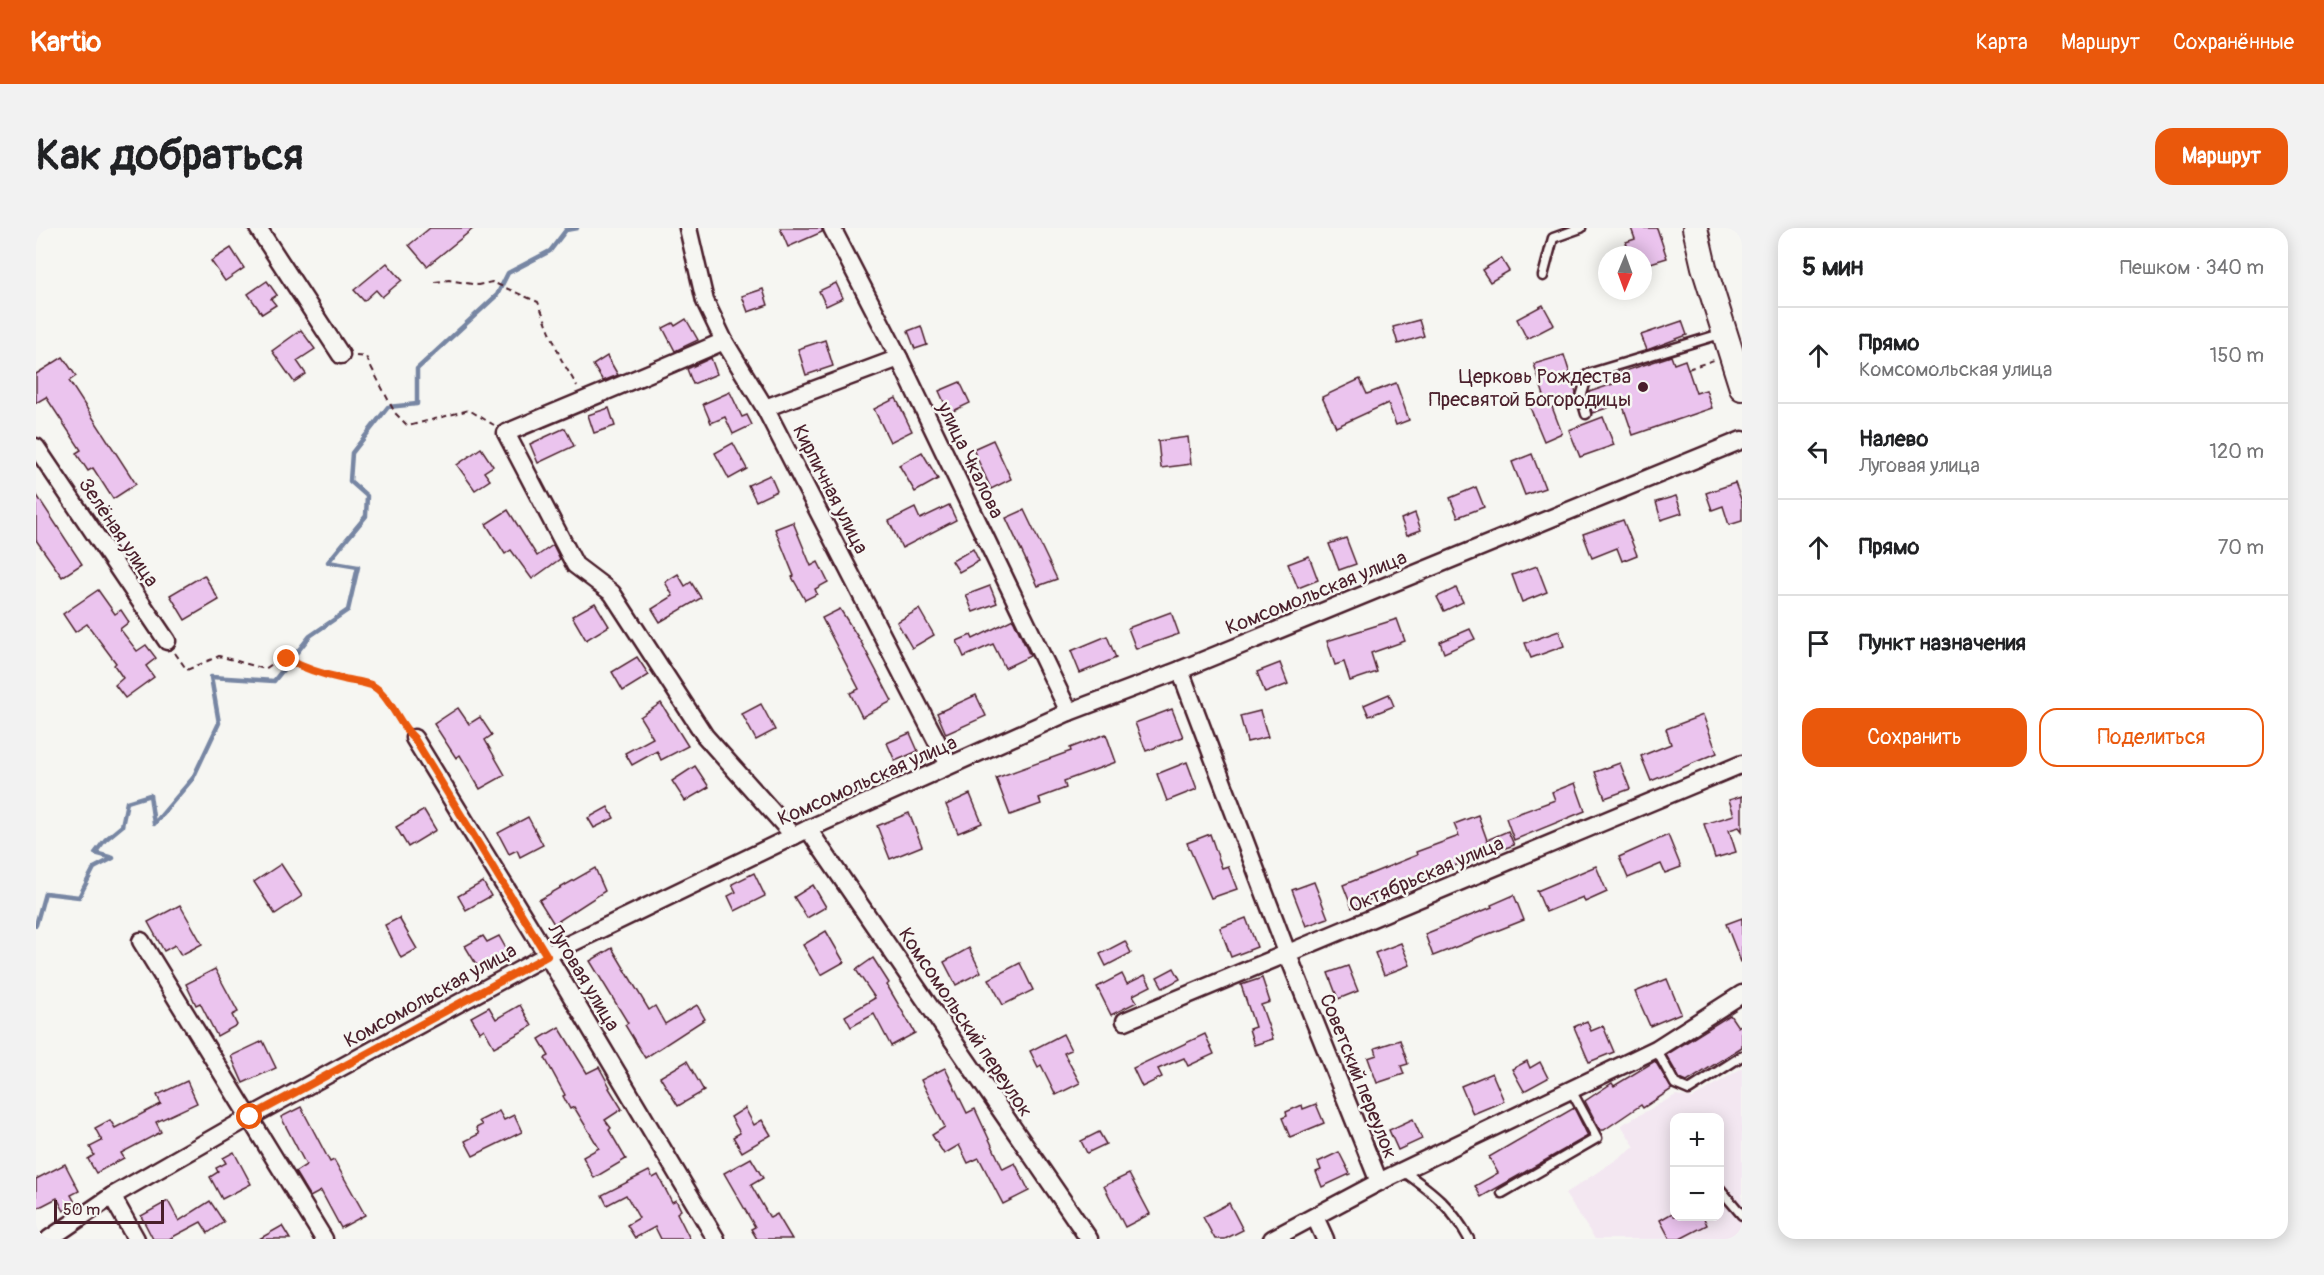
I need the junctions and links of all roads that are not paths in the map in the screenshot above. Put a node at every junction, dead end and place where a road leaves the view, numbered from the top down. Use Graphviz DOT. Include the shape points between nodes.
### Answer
graph roads {
  1 [pos="258,228"];
  2 [pos="688,228"];
  3 [pos="832,228"];
  4 [pos="1581,228"];
  5 [pos="1695,228"];
  6 [pos="1544,276"];
  7 [pos="1724,333"];
  8 [pos="724,341"];
  9 [pos="341,355"];
  10 [pos="899,358"];
  11 [pos="1742,388"];
  12 [pos="765,408"];
  13 [pos="1586,414"];
  14 [pos="1742,440"];
  15 [pos="36,447"];
  16 [pos="167,641"];
  17 [pos="1180,670"];
  18 [pos="1068,712"];
  19 [pos="414,738"];
  20 [pos="1742,764"];
  21 [pos="949,765"];
  22 [pos="801,832"];
  23 [pos="141,941"];
  24 [pos="1288,954"];
  25 [pos="547,956"];
  26 [pos="1742,994"];
  27 [pos="1125,1021"];
  28 [pos="1656,1049"];
  29 [pos="1742,1056"];
  30 [pos="1571,1090"];
  31 [pos="250,1117"];
  32 [pos="1403,1171"];
  33 [pos="1379,1182"];
  34 [pos="1502,1193"];
  35 [pos="1724,1194"];
  36 [pos="112,1196"];
  37 [pos="1742,1213"];
  38 [pos="1315,1216"];
  39 [pos="49,1239"];
  40 [pos="136,1239"];
  41 [pos="324,1239"];
  42 [pos="716,1239"];
  43 [pos="1089,1239"];
  44 [pos="1272,1239"];
  45 [pos="1325,1239"];
  46 [pos="1469,1239"];
  1 -- 9 [label="street"];
  2 -- 8 [label="street, Кирпичная улица" via="705,301"];
  3 -- 10 [label="street, улица Чкалова"];
  4 -- 6 [label="lane" via="1553,238"];
  5 -- 7 [label="main road"];
  7 -- 11 [label="main road"];
  7 -- 13 [label="lane" via="1588,374 1581,397"];
  8 -- 12 [label="street, Кирпичная улица"];
  8 -- 22 [label="street, Комсомольский переулок" via="506,433 575,565 612,593 705,736"];
  10 -- 12 [label="street"];
  10 -- 18 [label="street, улица Чкалова"];
  12 -- 21 [label="street, Кирпичная улица"];
  14 -- 17 [label="street, Комсомольская улица"];
  15 -- 16 [label="street, Зелёная улица"];
  17 -- 18 [label="street, Комсомольская улица"];
  17 -- 24 [label="street, Советский переулок"];
  18 -- 21 [label="street, Комсомольская улица"];
  19 -- 25 [label="street, Луговая улица"];
  20 -- 24 [label="street, Октябрьская улица"];
  21 -- 22 [label="street, Комсомольская улица"];
  22 -- 25 [label="street, Комсомольская улица"];
  22 -- 43 [label="street, Комсомольский переулок"];
  23 -- 31 [label="street"];
  24 -- 27 [label="street, Октябрьская улица"];
  24 -- 33 [label="street, Советский переулок"];
  25 -- 31 [label="street, Комсомольская улица"];
  25 -- 42 [label="street, Луговая улица"];
  26 -- 28 [label="street, Советский переулок"];
  28 -- 29 [label="lane" via="1675,1084 1689,1090"];
  28 -- 30 [label="street, Советский переулок"];
  30 -- 32 [label="street, Советский переулок"];
  30 -- 34 [label="lane" via="1597,1138"];
  31 -- 36 [label="street, Комсомольская улица"];
  31 -- 41 [label="street"];
  32 -- 33 [label="street, Советский переулок"];
  32 -- 46 [label="lane" via="1434,1192"];
  33 -- 38 [label="street"];
  35 -- 37 [label="lane"];
  36 -- 39 [label="street, Комсомольская улица"];
  36 -- 40 [label="street"];
  38 -- 44 [label="street"];
  38 -- 45 [label="street"];
}
